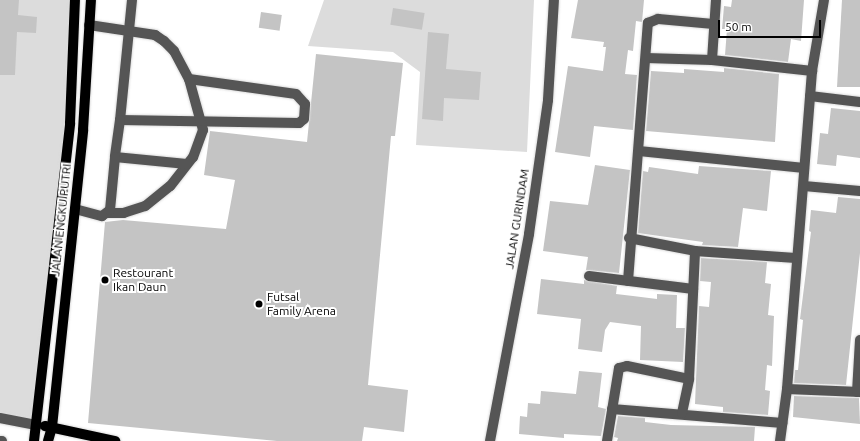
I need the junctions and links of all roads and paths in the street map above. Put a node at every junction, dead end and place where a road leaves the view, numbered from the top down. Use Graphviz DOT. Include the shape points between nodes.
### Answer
graph roads {
  1 [pos="75,0"];
  2 [pos="91,0"];
  3 [pos="132,0"];
  4 [pos="554,0"];
  5 [pos="716,0"];
  6 [pos="824,0"];
  7 [pos="714,24"];
  8 [pos="89,25"];
  9 [pos="130,32"];
  10 [pos="646,58"];
  11 [pos="712,60"];
  12 [pos="812,71"];
  13 [pos="189,79"];
  14 [pos="810,96"];
  15 [pos="860,102"];
  16 [pos="120,120"];
  17 [pos="202,122"];
  18 [pos="638,151"];
  19 [pos="115,157"];
  20 [pos="187,164"];
  21 [pos="804,168"];
  22 [pos="804,186"];
  23 [pos="860,191"];
  24 [pos="75,209"];
  25 [pos="107,212"];
  26 [pos="630,238"];
  27 [pos="695,251"];
  28 [pos="796,258"];
  29 [pos="589,276"];
  30 [pos="628,281"];
  31 [pos="693,289"];
  32 [pos="860,340"];
  33 [pos="689,379"];
  34 [pos="787,389"];
  35 [pos="858,392"];
  36 [pos="612,409"];
  37 [pos="682,413"];
  38 [pos="0,418"];
  39 [pos="782,423"];
  40 [pos="37,425"];
  41 [pos="52,427"];
  42 [pos="34,441"];
  43 [pos="48,441"];
  44 [pos="115,441"];
  45 [pos="490,441"];
  46 [pos="608,441"];
  47 [pos="780,441"];
  1 -- 40 [label="main road, JALAN ENGKU PUTRI" via="70,123"];
  2 -- 8 [label="main road, JALAN ENGKU PUTRI"];
  3 -- 9 [label="street"];
  4 -- 45 [label="street, JALAN GURINDAM" via="548,100 529,234"];
  5 -- 7 [label="street"];
  6 -- 12 [label="street"];
  7 -- 10 [label="street" via="658,19 648,23"];
  7 -- 11 [label="street"];
  8 -- 9 [label="street"];
  8 -- 24 [label="main road, JALAN ENGKU PUTRI"];
  9 -- 13 [label="street" via="155,35 164,41 174,51"];
  9 -- 16 [label="street"];
  10 -- 11 [label="street"];
  10 -- 18 [label="street"];
  11 -- 12 [label="street"];
  12 -- 14 [label="street"];
  13 -- 17 [label="street"];
  13 -- 17 [label="street" via="296,94 305,104 306,111 304,119 299,123"];
  14 -- 15 [label="street"];
  14 -- 21 [label="street"];
  16 -- 17 [label="street"];
  16 -- 19 [label="street"];
  17 -- 20 [label="street" via="203,130 198,149"];
  18 -- 21 [label="street"];
  18 -- 26 [label="street"];
  19 -- 20 [label="street"];
  19 -- 25 [label="street" via="111,207"];
  20 -- 25 [label="street" via="170,186 145,206 124,213"];
  21 -- 22 [label="street"];
  22 -- 23 [label="street"];
  22 -- 28 [label="street"];
  24 -- 25 [label="street" via="102,216"];
  24 -- 41 [label="main road, JALAN ENGKU PUTRI"];
  26 -- 27 [label="street"];
  26 -- 30 [label="street"];
  27 -- 28 [label="street"];
  27 -- 31 [label="street"];
  28 -- 34 [label="street"];
  29 -- 30 [label="street"];
  30 -- 31 [label="street"];
  31 -- 33 [label="street"];
  32 -- 35 [label="street"];
  33 -- 36 [label="street" via="623,367 616,372"];
  33 -- 37 [label="street"];
  34 -- 35 [label="street"];
  34 -- 39 [label="street"];
  36 -- 37 [label="street"];
  36 -- 46 [label="street"];
  37 -- 39 [label="street"];
  38 -- 40 [label="street"];
  39 -- 47 [label="street"];
  40 -- 41 [label="main road"];
  40 -- 42 [label="main road, JALAN ENGKU PUTRI"];
  41 -- 43 [label="main road, JALAN ENGKU PUTRI"];
  41 -- 44 [label="main road"];
}
